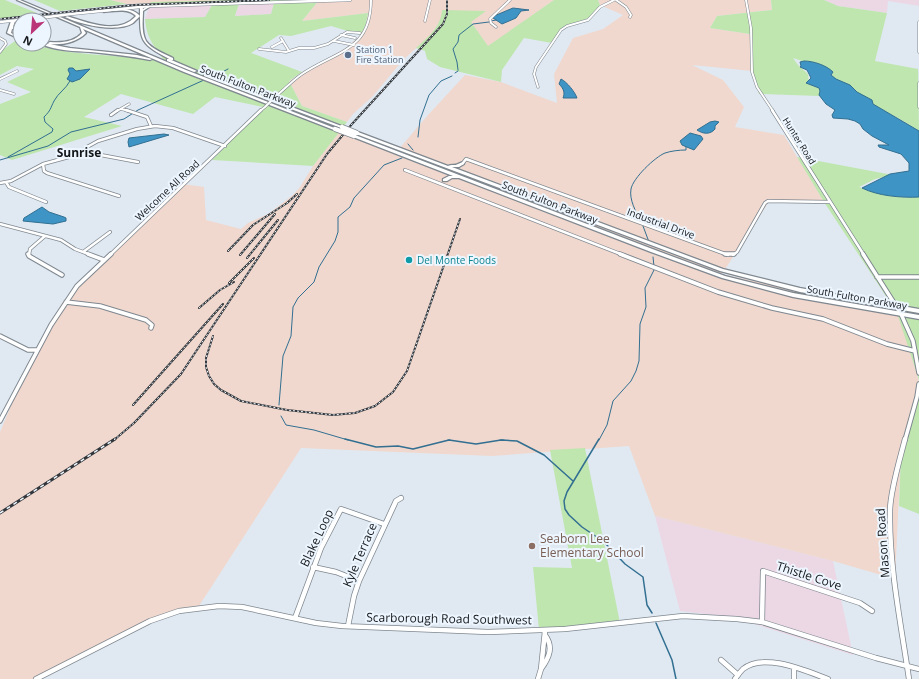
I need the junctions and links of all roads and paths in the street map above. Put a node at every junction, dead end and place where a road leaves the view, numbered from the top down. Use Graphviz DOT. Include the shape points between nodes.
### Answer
graph roads {
  1 [pos="18,0"];
  2 [pos="26,0"];
  3 [pos="350,0"];
  4 [pos="371,0"];
  5 [pos="430,0"];
  6 [pos="510,0"];
  7 [pos="615,0"];
  8 [pos="746,0"];
  9 [pos="274,1"];
  10 [pos="150,6"];
  11 [pos="140,8"];
  12 [pos="104,11"];
  13 [pos="138,15"];
  14 [pos="52,16"];
  15 [pos="64,16"];
  16 [pos="630,17"];
  17 [pos="12,21"];
  18 [pos="425,21"];
  19 [pos="0,22"];
  20 [pos="919,22"];
  21 [pos="74,24"];
  22 [pos="12,26"];
  23 [pos="496,27"];
  24 [pos="360,33"];
  25 [pos="12,34"];
  26 [pos="341,35"];
  27 [pos="0,38"];
  28 [pos="355,38"];
  29 [pos="334,41"];
  30 [pos="52,43"];
  31 [pos="52,45"];
  32 [pos="354,45"];
  33 [pos="272,47"];
  34 [pos="259,49"];
  35 [pos="289,51"];
  36 [pos="0,52"];
  37 [pos="919,52"];
  38 [pos="192,70"];
  39 [pos="17,71"];
  40 [pos="185,71"];
  41 [pos="0,79"];
  42 [pos="919,83"];
  43 [pos="538,87"];
  44 [pos="0,90"];
  45 [pos="14,94"];
  46 [pos="129,104"];
  47 [pos="919,107"];
  48 [pos="121,109"];
  49 [pos="111,115"];
  50 [pos="152,126"];
  51 [pos="356,134"];
  52 [pos="225,146"];
  53 [pos="80,154"];
  54 [pos="464,161"];
  55 [pos="138,162"];
  56 [pos="43,164"];
  57 [pos="439,164"];
  58 [pos="405,170"];
  59 [pos="443,170"];
  60 [pos="454,172"];
  61 [pos="462,177"];
  62 [pos="475,178"];
  63 [pos="445,180"];
  64 [pos="6,182"];
  65 [pos="0,183"];
  66 [pos="440,184"];
  67 [pos="119,196"];
  68 [pos="46,202"];
  69 [pos="830,202"];
  70 [pos="0,224"];
  71 [pos="4,225"];
  72 [pos="0,229"];
  73 [pos="110,232"];
  74 [pos="45,236"];
  75 [pos="83,252"];
  76 [pos="104,260"];
  77 [pos="62,274"];
  78 [pos="877,276"];
  79 [pos="919,277"];
  80 [pos="66,302"];
  81 [pos="896,307"];
  82 [pos="919,311"];
  83 [pos="901,314"];
  84 [pos="919,317"];
  85 [pos="152,328"];
  86 [pos="0,336"];
  87 [pos="37,350"];
  88 [pos="915,351"];
  89 [pos="919,373"];
  90 [pos="919,384"];
  91 [pos="0,421"];
  92 [pos="401,498"];
  93 [pos="384,524"];
  94 [pos="314,567"];
  95 [pos="359,581"];
  96 [pos="872,611"];
  97 [pos="295,618"];
  98 [pos="762,622"];
  99 [pos="348,626"];
  100 [pos="545,633"];
  101 [pos="721,660"];
  102 [pos="907,666"];
  103 [pos="794,668"];
  104 [pos="919,669"];
  105 [pos="737,677"];
  106 [pos="36,679"];
  107 [pos="538,679"];
  108 [pos="794,679"];
  109 [pos="828,679"];
  110 [pos="909,679"];
  1 -- 21 [label="highway"];
  2 -- 15 [label="highway"];
  3 -- 9 [label="main road"];
  4 -- 32 [label="street, Welcome All Road" via="364,33"];
  5 -- 18 [label="street"];
  6 -- 23 [label="street" via="490,19"];
  7 -- 16 [label="street" via="626,7"];
  7 -- 43 [label="street" via="600,7 588,20 562,30 536,67 534,74"];
  8 -- 69 [label="street, Hunter Road" via="751,28 752,72 757,87"];
  9 -- 10 [label="main road"];
  10 -- 11 [label="highway"];
  11 -- 12 [label="main road"];
  11 -- 13 [label="highway"];
  11 -- 38 [label="highway" via="142,35 146,44"];
  12 -- 13 [label="highway" via="126,11"];
  12 -- 14 [label="main road, bridge"];
  13 -- 15 [label="highway" via="129,23 104,26"];
  15 -- 38 [label="highway"];
  17 -- 19 [label="main road"];
  20 -- 37 [label="street"];
  21 -- 30 [label="highway" via="84,32 80,37"];
  21 -- 40 [label="highway"];
  22 -- 25 [label="highway" via="9,33"];
  24 -- 26 [label="street" via="347,32"];
  26 -- 28 [label="street"];
  26 -- 29 [label="street"];
  27 -- 36 [label="street" via="6,45"];
  29 -- 32 [label="street"];
  29 -- 35 [label="street" via="314,48"];
  31 -- 40 [label="highway" via="66,49 129,54"];
  32 -- 52 [label="street, Welcome All Road, bridge" via="302,74"];
  33 -- 35 [label="street" via="282,40"];
  34 -- 35 [label="street"];
  38 -- 51 [label="highway, South Fulton Parkway, bridge"];
  39 -- 41 [label="street"];
  40 -- 51 [label="highway, South Fulton Parkway, bridge" via="335,129"];
  42 -- 47 [label="street"];
  44 -- 45 [label="street"];
  46 -- 48 [label="street"];
  48 -- 49 [label="street"];
  48 -- 50 [label="street" via="150,119"];
  50 -- 52 [label="street" via="168,127"];
  50 -- 53 [label="street" via="98,141"];
  51 -- 57 [label="highway, South Fulton Parkway"];
  51 -- 59 [label="highway, South Fulton Parkway"];
  52 -- 76 [label="street, Welcome All Road"];
  53 -- 55 [label="street"];
  53 -- 56 [label="street"];
  54 -- 57 [label="highway" via="453,166"];
  54 -- 62 [label="highway" via="462,170"];
  54 -- 69 [label="street, Industrial Drive" via="728,255 737,252 768,201"];
  56 -- 64 [label="street"];
  56 -- 67 [label="street" via="47,173"];
  57 -- 60 [label="highway, South Fulton Parkway"];
  58 -- 66 [label="street"];
  59 -- 60 [label="highway, South Fulton Parkway"];
  59 -- 63 [label="highway" via="448,176"];
  60 -- 61 [label="highway, South Fulton Parkway"];
  60 -- 62 [label="highway, South Fulton Parkway"];
  61 -- 63 [label="highway"];
  61 -- 83 [label="highway, South Fulton Parkway" via="737,281 786,293"];
  62 -- 81 [label="highway, South Fulton Parkway" via="740,276 800,290"];
  63 -- 66 [label="street"];
  64 -- 65 [label="street"];
  64 -- 68 [label="street" via="9,187"];
  66 -- 88 [label="street" via="718,292 772,308 823,319 887,344"];
  69 -- 78 [label="street, Hunter Road"];
  70 -- 71 [label="street"];
  71 -- 72 [label="street"];
  71 -- 74 [label="street"];
  73 -- 75 [label="street"];
  74 -- 75 [label="street" via="61,240"];
  74 -- 77 [label="street" via="30,249 29,256"];
  75 -- 76 [label="street"];
  76 -- 80 [label="street, Welcome All Road" via="77,286"];
  78 -- 79 [label="street"];
  78 -- 81 [label="street"];
  80 -- 85 [label="street" via="102,307 146,320"];
  80 -- 87 [label="street, Welcome All Road"];
  81 -- 82 [label="highway, South Fulton Parkway"];
  81 -- 83 [label="street"];
  83 -- 84 [label="highway, South Fulton Parkway"];
  83 -- 88 [label="street"];
  86 -- 87 [label="street" via="28,350"];
  87 -- 91 [label="street, Welcome All Road"];
  88 -- 89 [label="street"];
  90 -- 102 [label="street, Mason Road" via="897,467 890,510 893,562"];
  92 -- 93 [label="street, Kyle Terrace" via="396,501"];
  93 -- 94 [label="street, Blake Loop" via="341,509"];
  93 -- 95 [label="street, Kyle Terrace"];
  94 -- 95 [label="street"];
  94 -- 97 [label="street, Blake Loop"];
  95 -- 99 [label="street, Kyle Terrace"];
  96 -- 98 [label="street, Thistle Cove" via="860,603 763,571"];
  97 -- 99 [label="street, Scarborough Road Southwest"];
  97 -- 106 [label="street, Scarborough Road Southwest" via="242,607 219,606 179,611 135,628"];
  98 -- 100 [label="street, Scarborough Road Southwest" via="683,616"];
  98 -- 102 [label="street, Scarborough Road Southwest"];
  99 -- 100 [label="street, Scarborough Road Southwest"];
  100 -- 107 [label="street" via="551,646 547,662 541,669"];
  101 -- 105 [label="street"];
  102 -- 104 [label="street, Scarborough Road Southwest"];
  102 -- 110 [label="street, Mason Road"];
  103 -- 105 [label="street" via="774,662 762,662 747,666"];
  103 -- 108 [label="street"];
  103 -- 109 [label="street"];
}
